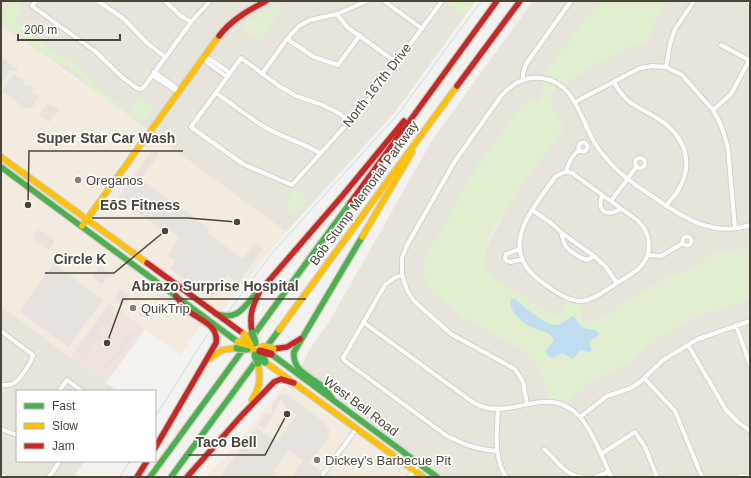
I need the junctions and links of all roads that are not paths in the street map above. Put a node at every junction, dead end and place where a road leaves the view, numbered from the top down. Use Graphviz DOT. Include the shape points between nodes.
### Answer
graph roads {
  1 [pos="36,1"];
  2 [pos="98,1"];
  3 [pos="165,1"];
  4 [pos="210,1"];
  5 [pos="263,1"];
  6 [pos="367,1"];
  7 [pos="384,1"];
  8 [pos="442,1"];
  9 [pos="497,1"];
  10 [pos="520,1"];
  11 [pos="571,1"];
  12 [pos="694,1"];
  13 [pos="337,14"];
  14 [pos="191,22"];
  15 [pos="421,28"];
  16 [pos="360,35"];
  17 [pos="287,39"];
  18 [pos="721,45"];
  19 [pos="464,48"];
  20 [pos="165,57"];
  21 [pos="204,58"];
  22 [pos="750,59"];
  23 [pos="396,62"];
  24 [pos="666,67"];
  25 [pos="153,74"];
  26 [pos="262,74"];
  27 [pos="228,75"];
  28 [pos="523,80"];
  29 [pos="614,82"];
  30 [pos="178,92"];
  31 [pos="216,93"];
  32 [pos="575,102"];
  33 [pos="713,110"];
  34 [pos="350,121"];
  35 [pos="418,138"];
  36 [pos="579,150"];
  37 [pos="320,152"];
  38 [pos="1,158"];
  39 [pos="1,162"];
  40 [pos="637,166"];
  41 [pos="1,167"];
  42 [pos="566,172"];
  43 [pos="23,173"];
  44 [pos="627,179"];
  45 [pos="602,195"];
  46 [pos="611,202"];
  47 [pos="666,206"];
  48 [pos="621,208"];
  49 [pos="532,210"];
  50 [pos="86,220"];
  51 [pos="750,224"];
  52 [pos="82,226"];
  53 [pos="735,228"];
  54 [pos="562,233"];
  55 [pos="683,243"];
  56 [pos="107,245"];
  57 [pos="520,249"];
  58 [pos="648,255"];
  59 [pos="594,256"];
  60 [pos="138,257"];
  61 [pos="523,261"];
  62 [pos="132,264"];
  63 [pos="402,275"];
  64 [pos="171,282"];
  65 [pos="617,283"];
  66 [pos="260,291"];
  67 [pos="176,296"];
  68 [pos="216,314"];
  69 [pos="750,321"];
  70 [pos="363,322"];
  71 [pos="736,326"];
  72 [pos="1,331"];
  73 [pos="302,336"];
  74 [pos="236,345"];
  75 [pos="688,345"];
  76 [pos="255,348"];
  77 [pos="273,352"];
  78 [pos="205,364"];
  79 [pos="750,365"];
  80 [pos="644,378"];
  81 [pos="294,383"];
  82 [pos="1,384"];
  83 [pos="60,390"];
  84 [pos="81,390"];
  85 [pos="334,401"];
  86 [pos="527,404"];
  87 [pos="498,408"];
  88 [pos="243,414"];
  89 [pos="580,417"];
  90 [pos="356,428"];
  91 [pos="1,429"];
  92 [pos="750,431"];
  93 [pos="16,435"];
  94 [pos="156,446"];
  95 [pos="544,448"];
  96 [pos="497,451"];
  97 [pos="601,454"];
  98 [pos="58,462"];
  99 [pos="146,462"];
  100 [pos="421,465"];
  101 [pos="609,472"];
  102 [pos="323,474"];
  103 [pos="418,474"];
  104 [pos="1,475"];
  105 [pos="5,477"];
  106 [pos="49,477"];
  107 [pos="137,477"];
  108 [pos="150,477"];
  109 [pos="172,477"];
  110 [pos="188,477"];
  111 [pos="409,477"];
  112 [pos="437,477"];
  113 [pos="506,477"];
  114 [pos="581,477"];
  115 [pos="595,477"];
  116 [pos="611,477"];
  117 [pos="657,477"];
  118 [pos="701,477"];
  119 [pos="739,477"];
  120 [pos="748,477"];
  1 -- 25 [label="street" via="32,6 96,52 138,89 141,89"];
  2 -- 20 [label="street" via="124,20"];
  3 -- 14 [label="street"];
  4 -- 14 [label="street"];
  5 -- 21 [label="main road" via="228,26"];
  6 -- 13 [label="street"];
  7 -- 15 [label="street"];
  8 -- 15 [label="street, North 167th Drive"];
  9 -- 19 [label="main road, Bob Stump Memorial Parkway"];
  10 -- 35 [label="main road, Bob Stump Memorial Parkway"];
  11 -- 28 [label="street" via="526,64"];
  12 -- 24 [label="street" via="676,29"];
  13 -- 16 [label="street" via="347,27"];
  13 -- 17 [label="street" via="310,20"];
  14 -- 20 [label="street"];
  15 -- 23 [label="street, North 167th Drive"];
  16 -- 17 [label="street" via="338,66 314,57"];
  16 -- 23 [label="street"];
  17 -- 26 [label="street"];
  18 -- 22 [label="street"];
  19 -- 66 [label="main road" via="446,65 407,118"];
  19 -- 108 [label="main road, Bob Stump Memorial Parkway"];
  20 -- 25 [label="street"];
  21 -- 27 [label="street" via="210,59"];
  21 -- 30 [label="main road"];
  22 -- 33 [label="street" via="731,94"];
  23 -- 34 [label="street, North 167th Drive"];
  24 -- 29 [label="street" via="640,68"];
  24 -- 33 [label="street" via="682,75"];
  25 -- 30 [label="street" via="175,87"];
  26 -- 27 [label="street" via="241,58"];
  26 -- 34 [label="street" via="296,96 320,104"];
  27 -- 31 [label="street"];
  28 -- 32 [label="street" via="551,80 564,88"];
  28 -- 63 [label="street" via="514,84 501,96 455,161 404,252"];
  29 -- 32 [label="street"];
  29 -- 47 [label="street" via="628,102 660,120 682,143 687,161 685,174 679,189"];
  30 -- 50 [label="main road"];
  31 -- 37 [label="street" via="262,125"];
  31 -- 37 [label="street, North 167th Drive" via="191,127 243,164 292,185"];
  32 -- 44 [label="street" via="596,145"];
  33 -- 53 [label="street" via="728,148"];
  34 -- 37 [label="street, North 167th Drive"];
  35 -- 73 [label="main road" via="410,157"];
  35 -- 109 [label="main road, Bob Stump Memorial Parkway"];
  36 -- 42 [label="street" via="572,157"];
  38 -- 43 [label="main road"];
  39 -- 43 [label="main road" via="15,172"];
  40 -- 44 [label="street"];
  41 -- 52 [label="main road"];
  42 -- 45 [label="street" via="573,173"];
  42 -- 49 [label="street" via="555,177"];
  43 -- 50 [label="main road"];
  44 -- 46 [label="street"];
  44 -- 47 [label="street"];
  45 -- 46 [label="street"];
  45 -- 48 [label="street" via="602,210 611,213"];
  46 -- 48 [label="street"];
  47 -- 53 [label="street" via="677,214 705,225"];
  48 -- 58 [label="street" via="643,225 650,245"];
  49 -- 54 [label="street"];
  49 -- 57 [label="street" via="521,230"];
  50 -- 52 [label="main road"];
  50 -- 60 [label="main road"];
  51 -- 53 [label="street"];
  52 -- 56 [label="main road"];
  54 -- 59 [label="street"];
  54 -- 59 [label="street" via="566,248 586,260"];
  55 -- 58 [label="street" via="661,256"];
  56 -- 60 [label="main road" via="118,248 131,258"];
  56 -- 62 [label="main road"];
  57 -- 61 [label="street"];
  57 -- 61 [label="street" via="506,254 505,259 510,262"];
  58 -- 65 [label="street" via="638,270"];
  59 -- 65 [label="street"];
  60 -- 64 [label="main road"];
  61 -- 65 [label="street" via="539,281 570,300 583,301"];
  62 -- 64 [label="main road" via="140,264 160,278"];
  62 -- 67 [label="main road"];
  63 -- 70 [label="street" via="385,285"];
  63 -- 86 [label="street" via="414,301 445,330 515,369 523,382"];
  64 -- 68 [label="main road"];
  66 -- 68 [label="main road" via="236,315 226,317"];
  66 -- 76 [label="main road, bridge" via="250,310 250,326"];
  67 -- 74 [label="main road"];
  67 -- 78 [label="main road" via="186,309 216,333 218,338"];
  68 -- 76 [label="main road, bridge" via="244,334"];
  69 -- 71 [label="street"];
  70 -- 87 [label="street" via="470,400 486,408"];
  70 -- 96 [label="street" via="343,358 345,361 447,436 466,445"];
  71 -- 75 [label="street"];
  71 -- 79 [label="street"];
  72 -- 82 [label="street" via="33,355 32,361 16,382 9,385"];
  73 -- 77 [label="main road" via="291,345"];
  73 -- 85 [label="main road" via="292,358 294,364 324,388"];
  74 -- 76 [label="main road, bridge"];
  74 -- 78 [label="main road" via="218,352"];
  75 -- 80 [label="street" via="663,360"];
  75 -- 92 [label="street" via="726,410"];
  76 -- 77 [label="main road, bridge"];
  76 -- 81 [label="main road, West Bell Road, bridge" via="265,362"];
  76 -- 88 [label="main road, bridge" via="260,380 257,393"];
  77 -- 85 [label="main road, West Bell Road"];
  78 -- 94 [label="main road"];
  80 -- 89 [label="street" via="631,388 607,396"];
  80 -- 118 [label="street" via="675,411"];
  81 -- 88 [label="main road" via="281,379 274,382"];
  81 -- 90 [label="main road, West Bell Road"];
  83 -- 84 [label="street" via="67,380"];
  85 -- 100 [label="main road, West Bell Road"];
  86 -- 87 [label="street"];
  86 -- 89 [label="street" via="552,401 567,407"];
  87 -- 96 [label="street"];
  88 -- 110 [label="main road"];
  89 -- 97 [label="street"];
  90 -- 102 [label="street"];
  90 -- 103 [label="main road, West Bell Road"];
  91 -- 93 [label="street"];
  95 -- 114 [label="street" via="563,469"];
  96 -- 113 [label="street" via="500,467"];
  97 -- 101 [label="street"];
  97 -- 117 [label="street" via="635,432 645,447"];
  98 -- 106 [label="street"];
  99 -- 107 [label="main road"];
  100 -- 103 [label="street"];
  100 -- 112 [label="main road, West Bell Road"];
  101 -- 115 [label="street"];
  101 -- 116 [label="street"];
  103 -- 111 [label="street"];
  104 -- 105 [label="street"];
  119 -- 120 [label="street"];
}
